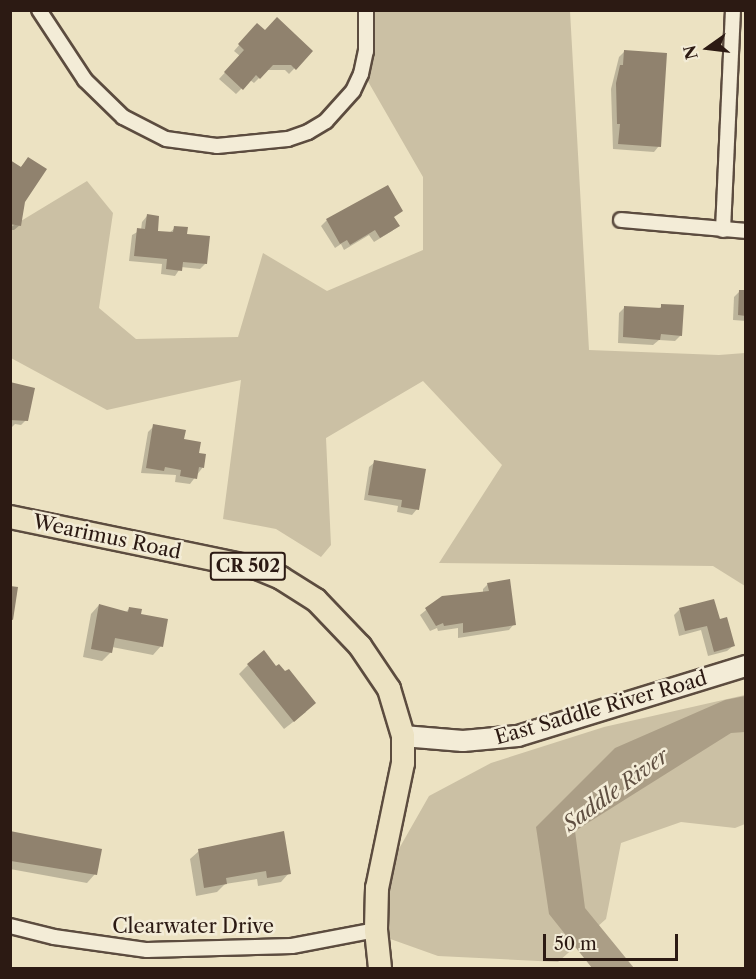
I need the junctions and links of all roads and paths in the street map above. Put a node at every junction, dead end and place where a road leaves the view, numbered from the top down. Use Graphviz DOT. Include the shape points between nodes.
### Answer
graph roads {
  1 [pos="39,10"];
  2 [pos="366,10"];
  3 [pos="733,10"];
  4 [pos="621,220"];
  5 [pos="723,230"];
  6 [pos="746,231"];
  7 [pos="10,517"];
  8 [pos="746,666"];
  9 [pos="403,736"];
  10 [pos="10,926"];
  11 [pos="376,930"];
  12 [pos="380,969"];
  1 -- 2 [label="street" via="85,80 123,117 166,139 217,146 288,139 326,121 347,100 361,74 366,51"];
  3 -- 5 [label="street"];
  4 -- 5 [label="street"];
  5 -- 6 [label="street"];
  7 -- 9 [label="main road, Wearimus Road / CR 502" via="236,563 281,578 332,614 374,663 389,689"];
  8 -- 9 [label="main road, East Saddle River Road" via="518,736 463,741"];
  9 -- 11 [label="main road, CR 502" via="403,763 377,888"];
  10 -- 11 [label="street, Clearwater Drive" via="106,946 189,950 292,946"];
  11 -- 12 [label="main road, CR 502"];
}
